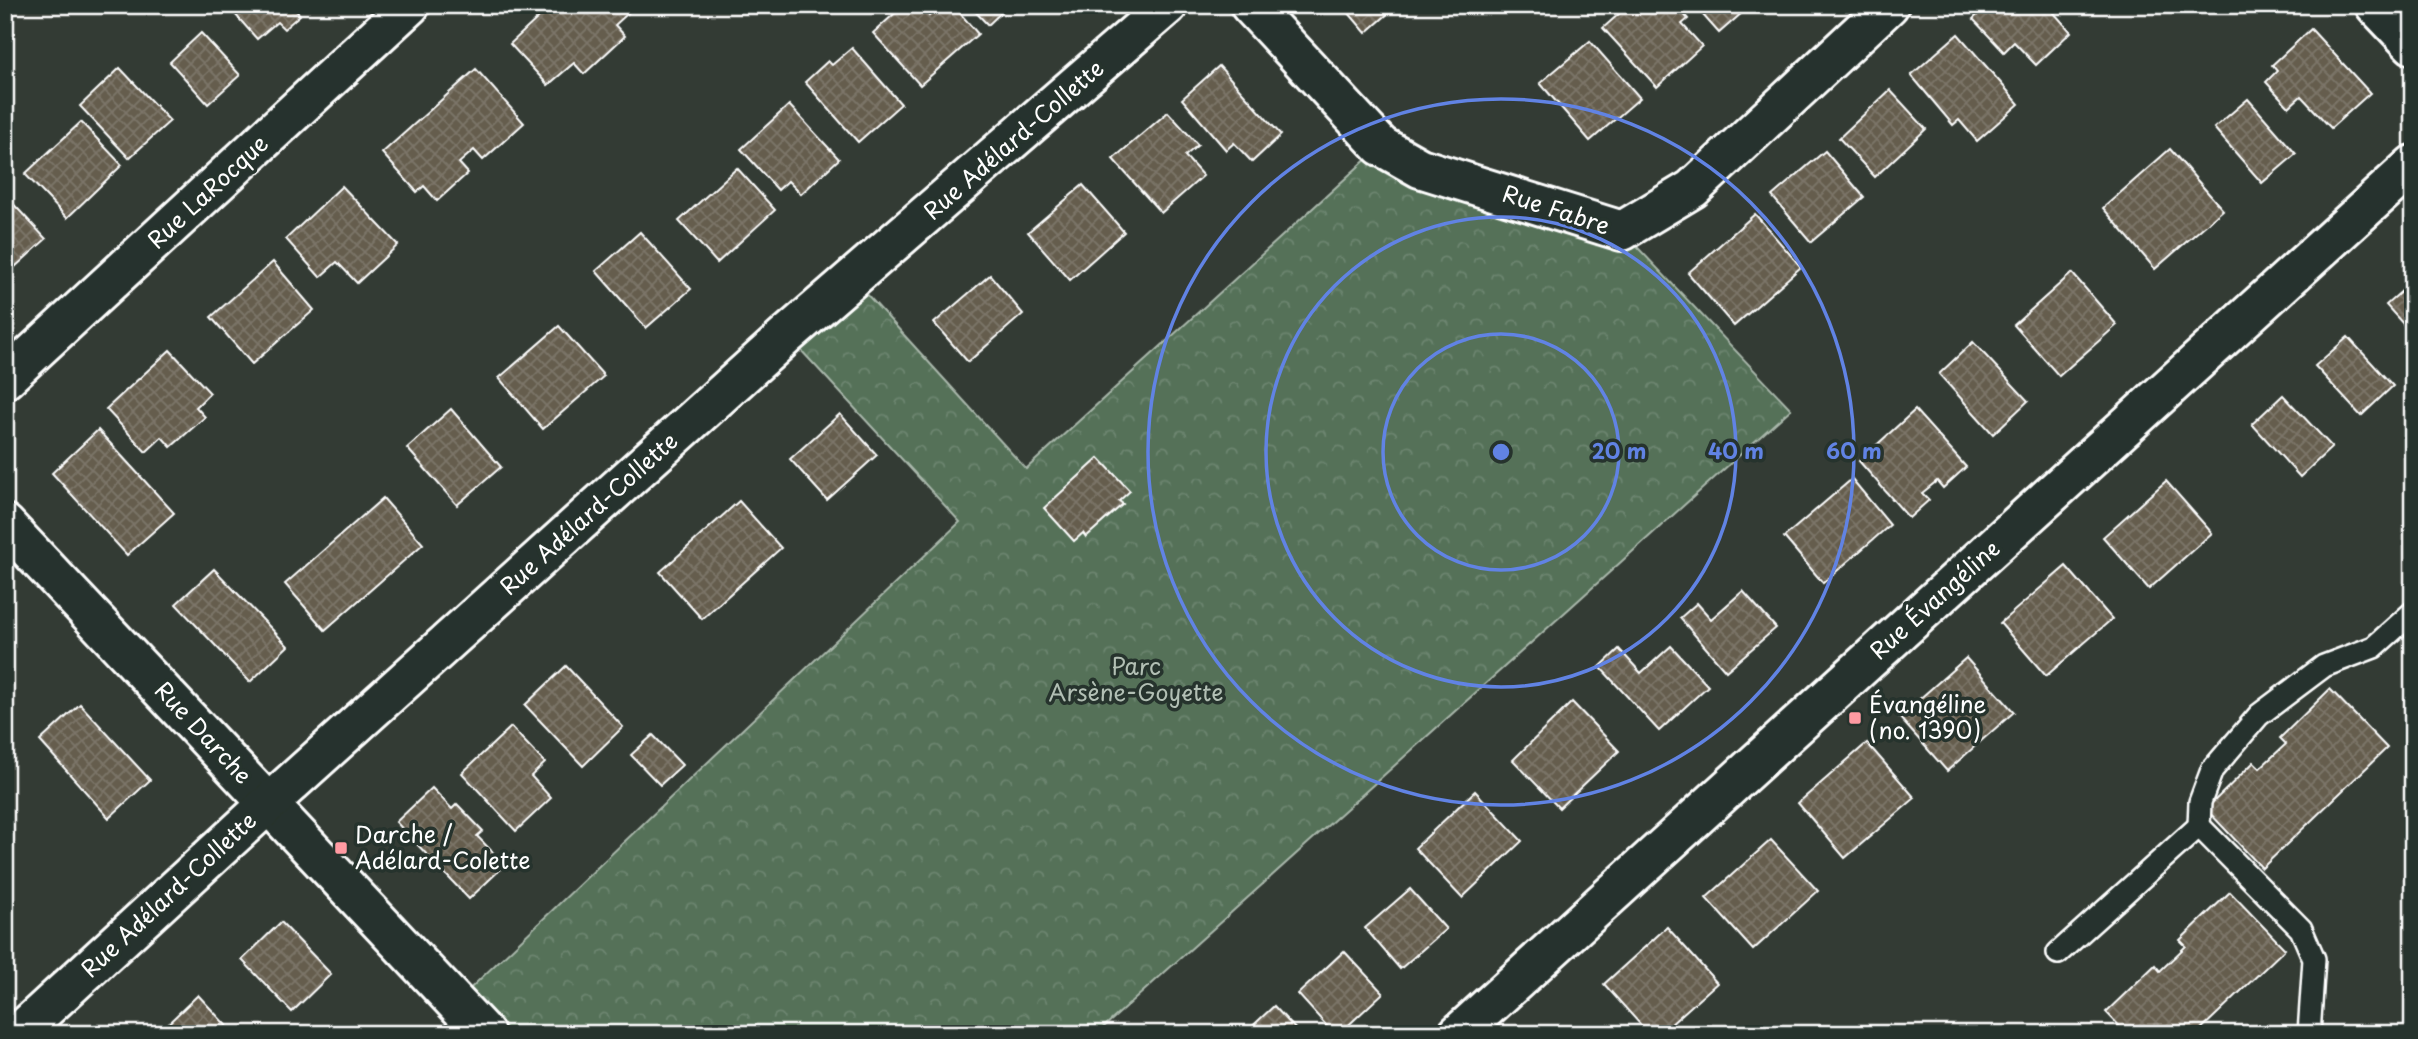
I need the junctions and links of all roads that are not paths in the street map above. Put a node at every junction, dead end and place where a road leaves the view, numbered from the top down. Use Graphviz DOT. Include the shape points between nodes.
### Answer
graph roads {
  1 [pos="410,5"];
  2 [pos="1168,5"];
  3 [pos="1250,5"];
  4 [pos="1889,5"];
  5 [pos="2375,5"];
  6 [pos="2413,45"];
  7 [pos="2413,165"];
  8 [pos="5,379"];
  9 [pos="5,524"];
  10 [pos="2413,612"];
  11 [pos="269,803"];
  12 [pos="2199,826"];
  13 [pos="2058,953"];
  14 [pos="18,1034"];
  15 [pos="485,1034"];
  16 [pos="1458,1034"];
  17 [pos="2309,1034"];
  1 -- 8 [label="street, Rue LaRocque"];
  2 -- 11 [label="street, Rue Adélard-Collette" via="787,335"];
  3 -- 4 [label="street, Rue Fabre" via="1381,146 1420,167 1622,231 1692,189"];
  5 -- 6 [label="street"];
  7 -- 16 [label="street, Rue Évangéline"];
  9 -- 11 [label="street, Rue Darche"];
  10 -- 12 [label="lane" via="2374,647 2324,666 2259,715 2212,771 2200,802"];
  11 -- 14 [label="street, Rue Adélard-Collette"];
  11 -- 15 [label="street, Rue Darche"];
  12 -- 13 [label="lane"];
  12 -- 17 [label="lane" via="2301,929 2314,958"];
}
